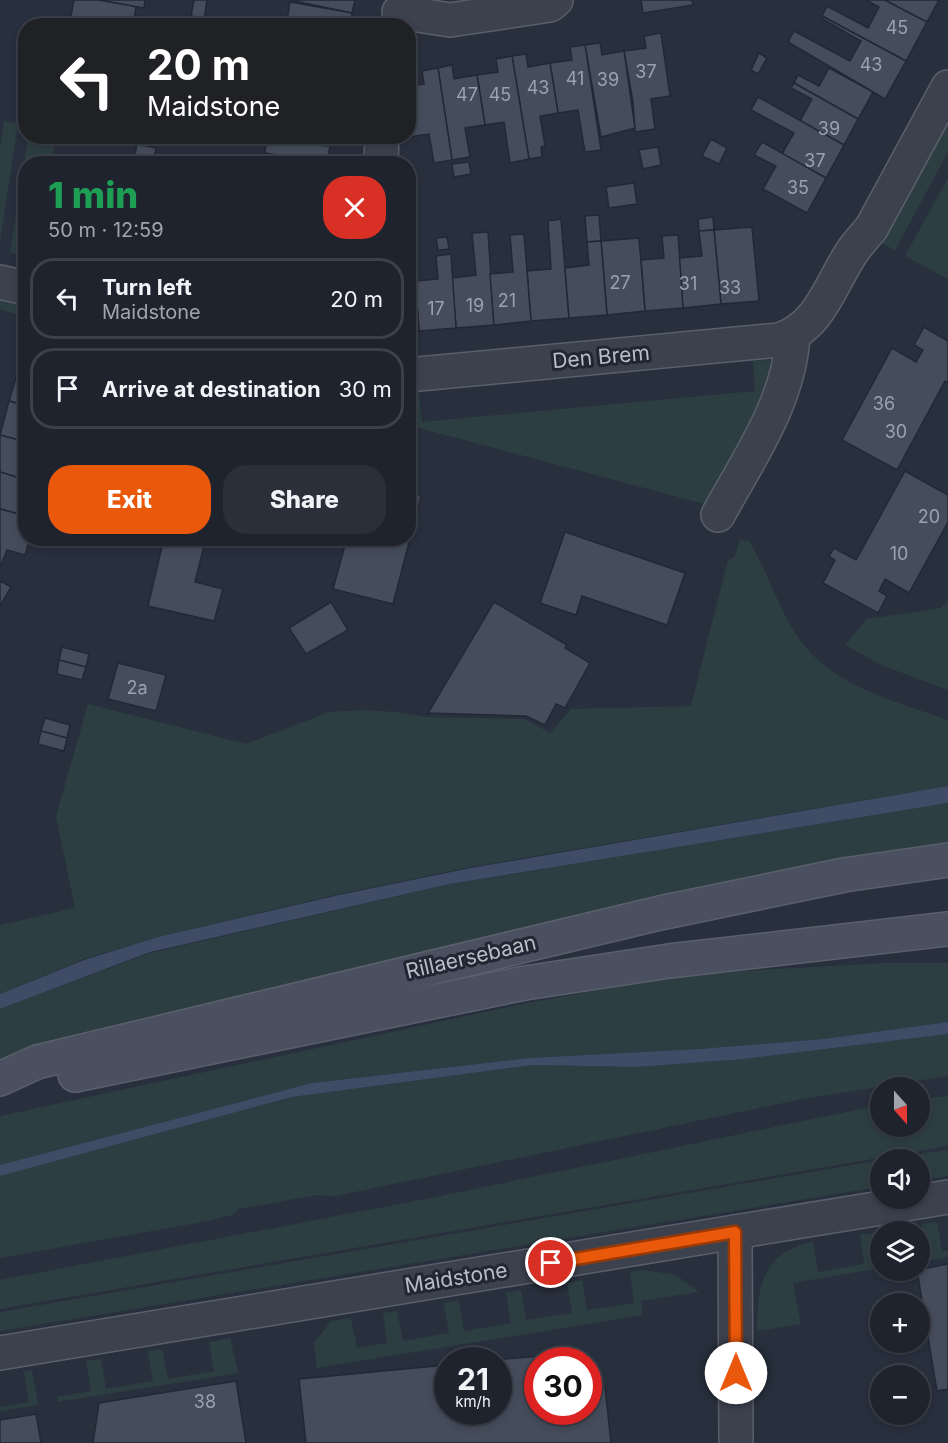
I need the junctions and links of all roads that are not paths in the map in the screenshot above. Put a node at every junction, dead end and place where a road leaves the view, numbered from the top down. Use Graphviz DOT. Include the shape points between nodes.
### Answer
graph roads {
  1 [pos="556,0"];
  2 [pos="399,13"];
  3 [pos="948,87"];
  4 [pos="0,282"];
  5 [pos="18,286"];
  6 [pos="793,336"];
  7 [pos="416,374"];
  8 [pos="718,515"];
  9 [pos="948,860"];
  10 [pos="948,929"];
  11 [pos="0,1079"];
  12 [pos="0,1084"];
  13 [pos="948,1197"];
  14 [pos="735,1232"];
  15 [pos="0,1353"];
  16 [pos="736,1443"];
  1 -- 2 [label="street" via="550,5 450,20"];
  3 -- 6 [label="street" via="872,227 855,248 819,312"];
  4 -- 5 [label="street"];
  6 -- 7 [label="street, Den Brem"];
  6 -- 8 [label="street" via="792,359 782,398"];
  9 -- 11 [label="street, Rillaersebaan" via="844,875 660,913 37,1062"];
  10 -- 12 [label="street, Rillaersebaan" via="669,961 525,983 41,1082"];
  13 -- 14 [label="street, Maidstone"];
  14 -- 15 [label="street, Maidstone"];
  14 -- 16 [label="street"];
}
